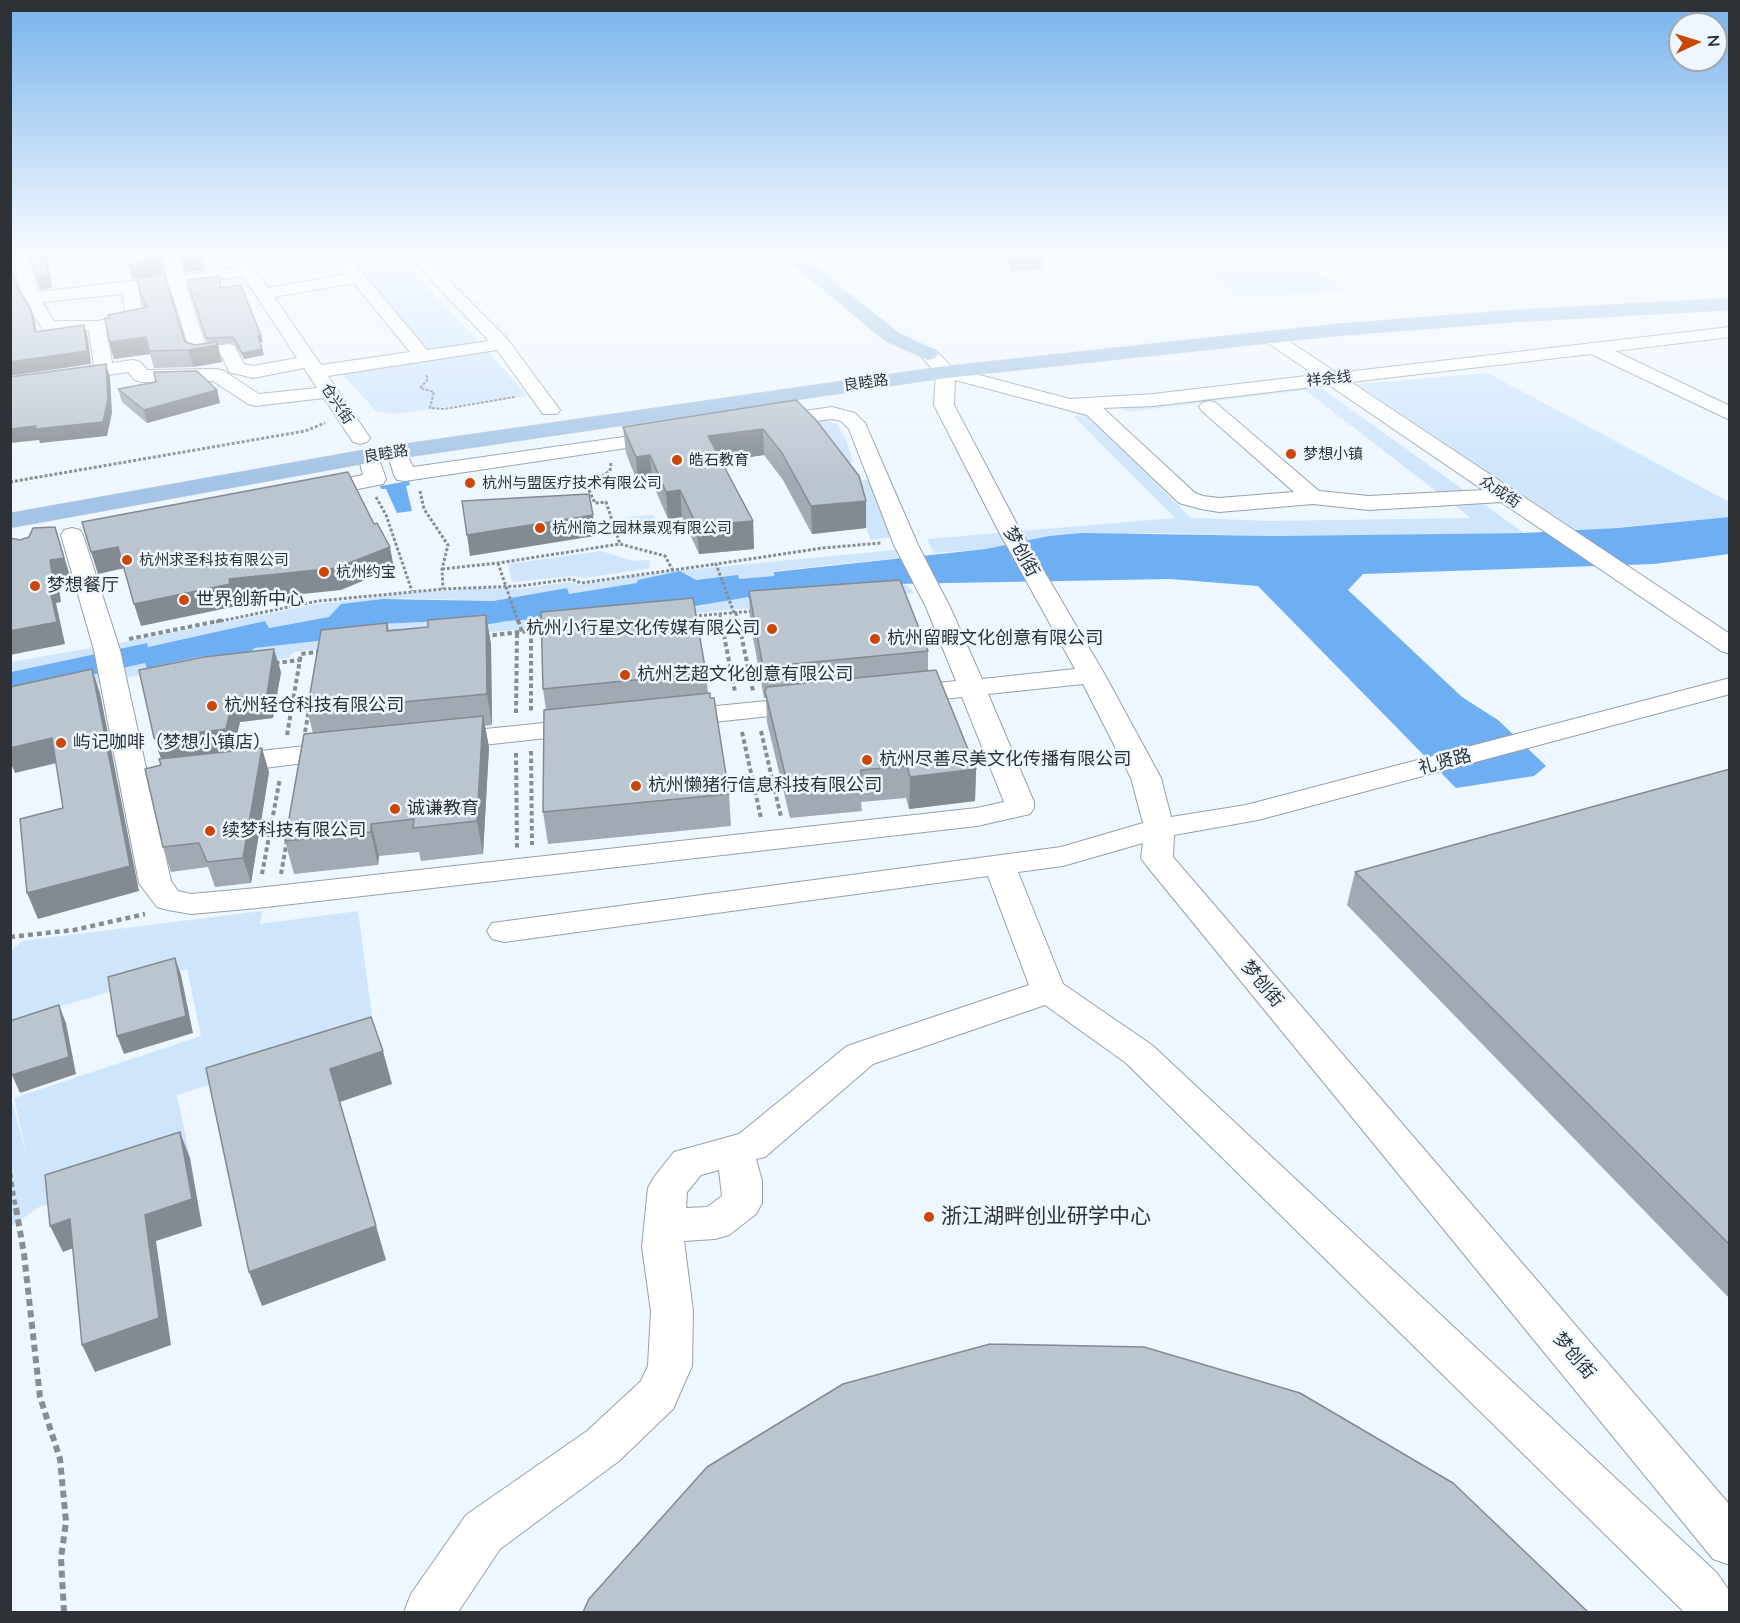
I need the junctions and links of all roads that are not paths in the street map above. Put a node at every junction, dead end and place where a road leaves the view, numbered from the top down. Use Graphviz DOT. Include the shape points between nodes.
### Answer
graph roads {
  1 [pos="97,328"];
  2 [pos="191,328"];
  3 [pos="286,328"];
  4 [pos="395,328"];
  5 [pos="486,328"];
  6 [pos="880,328"];
  7 [pos="911,328"];
  8 [pos="1378,328"];
  9 [pos="1730,332"];
  10 [pos="1271,337"];
  11 [pos="502,344"];
  12 [pos="1596,349"];
  13 [pos="199,354"];
  14 [pos="928,354"];
  15 [pos="948,362"];
  16 [pos="421,364"];
  17 [pos="134,366"];
  18 [pos="312,367"];
  19 [pos="104,370"];
  20 [pos="1332,378"];
  21 [pos="10,384"];
  22 [pos="1350,390"];
  23 [pos="329,392"];
  24 [pos="544,402"];
  25 [pos="1071,404"];
  26 [pos="1730,414"];
  27 [pos="747,425"];
  28 [pos="690,433"];
  29 [pos="364,447"];
  30 [pos="397,452"];
  31 [pos="412,479"];
  32 [pos="374,485"];
  33 [pos="294,494"];
  34 [pos="1504,495"];
  35 [pos="1313,497"];
  36 [pos="10,499"];
  37 [pos="10,521"];
  38 [pos="72,535"];
  39 [pos="1730,646"];
  40 [pos="1092,675"];
  41 [pos="1730,686"];
  42 [pos="972,687"];
  43 [pos="881,697"];
  44 [pos="836,702"];
  45 [pos="646,721"];
  46 [pos="611,724"];
  47 [pos="420,743"];
  48 [pos="361,749"];
  49 [pos="202,767"];
  50 [pos="1159,828"];
  51 [pos="999,865"];
  52 [pos="504,931"];
  53 [pos="1048,991"];
  54 [pos="734,1151"];
  55 [pos="664,1226"];
  56 [pos="1730,1542"];
  57 [pos="429,1612"];
  58 [pos="1713,1612"];
  1 -- 19 [label="street"];
  2 -- 13 [label="street"];
  3 -- 18 [label="street, 仓兴街"];
  4 -- 16 [label="street"];
  5 -- 11 [label="street"];
  6 -- 14 [label="main road"];
  7 -- 14 [label="main road"];
  8 -- 10 [label="main road, 良睦路"];
  9 -- 12 [label="street, 祥余线"];
  10 -- 15 [label="main road, 良睦路"];
  10 -- 20 [label="street, 众成街"];
  11 -- 16 [label="street"];
  11 -- 24 [label="street"];
  12 -- 20 [label="street, 祥余线"];
  12 -- 26 [label="street"];
  13 -- 17 [label="street"];
  13 -- 18 [label="street" via="228,349 236,368 253,372"];
  14 -- 15 [label="main road, 良睦路"];
  14 -- 24 [label="main road, 良睦路"];
  15 -- 25 [label="street"];
  15 -- 30 [label="main road, 良睦路"];
  15 -- 40 [label="street, 梦创街" via="944,405 1042,591"];
  16 -- 18 [label="street"];
  17 -- 19 [label="street"];
  17 -- 23 [label="street" via="142,376 217,375 255,400"];
  18 -- 23 [label="street, 仓兴街"];
  19 -- 21 [label="street"];
  20 -- 22 [label="street, 众成街"];
  20 -- 25 [label="street, 祥余线" via="1153,400"];
  22 -- 34 [label="street, 众成街"];
  22 -- 35 [label="street" via="1209,407"];
  23 -- 29 [label="street, 仓兴街"];
  24 -- 29 [label="main road, 良睦路"];
  25 -- 35 [label="street" via="1094,411 1187,498 1219,506"];
  27 -- 42 [label="street" via="832,413 848,417 858,427"];
  28 -- 31 [label="street"];
  29 -- 30 [label="main road, 良睦路"];
  29 -- 32 [label="street, 仓兴街"];
  29 -- 36 [label="main road, 良睦路"];
  29 -- 37 [label="main road, 良睦路"];
  30 -- 31 [label="street"];
  31 -- 32 [label="street"];
  32 -- 33 [label="street"];
  34 -- 35 [label="street" via="1369,503"];
  34 -- 39 [label="street, 众成街"];
  38 -- 42 [label="street" via="145,775 155,883 168,900 191,903 257,898 1004,813 1018,808 1019,802"];
  40 -- 42 [label="street"];
  40 -- 50 [label="street, 梦创街" via="1146,778"];
  41 -- 50 [label="street, 礼贤路" via="1247,814"];
  42 -- 43 [label="street"];
  44 -- 45 [label="street"];
  46 -- 47 [label="street"];
  48 -- 49 [label="street"];
  50 -- 51 [label="street, 礼贤路" via="1063,856"];
  50 -- 56 [label="street, 梦创街" via="1157,858"];
  51 -- 52 [label="street, 礼贤路"];
  51 -- 53 [label="street"];
  53 -- 54 [label="street" via="861,1055 751,1146"];
  53 -- 58 [label="street" via="1139,1054 1690,1583"];
  54 -- 55 [label="street" via="688,1162 668,1188"];
  54 -- 55 [label="street" via="742,1180 742,1203 715,1223"];
  55 -- 57 [label="street" via="672,1311 670,1366 657,1395 603,1446 483,1532"];
}
